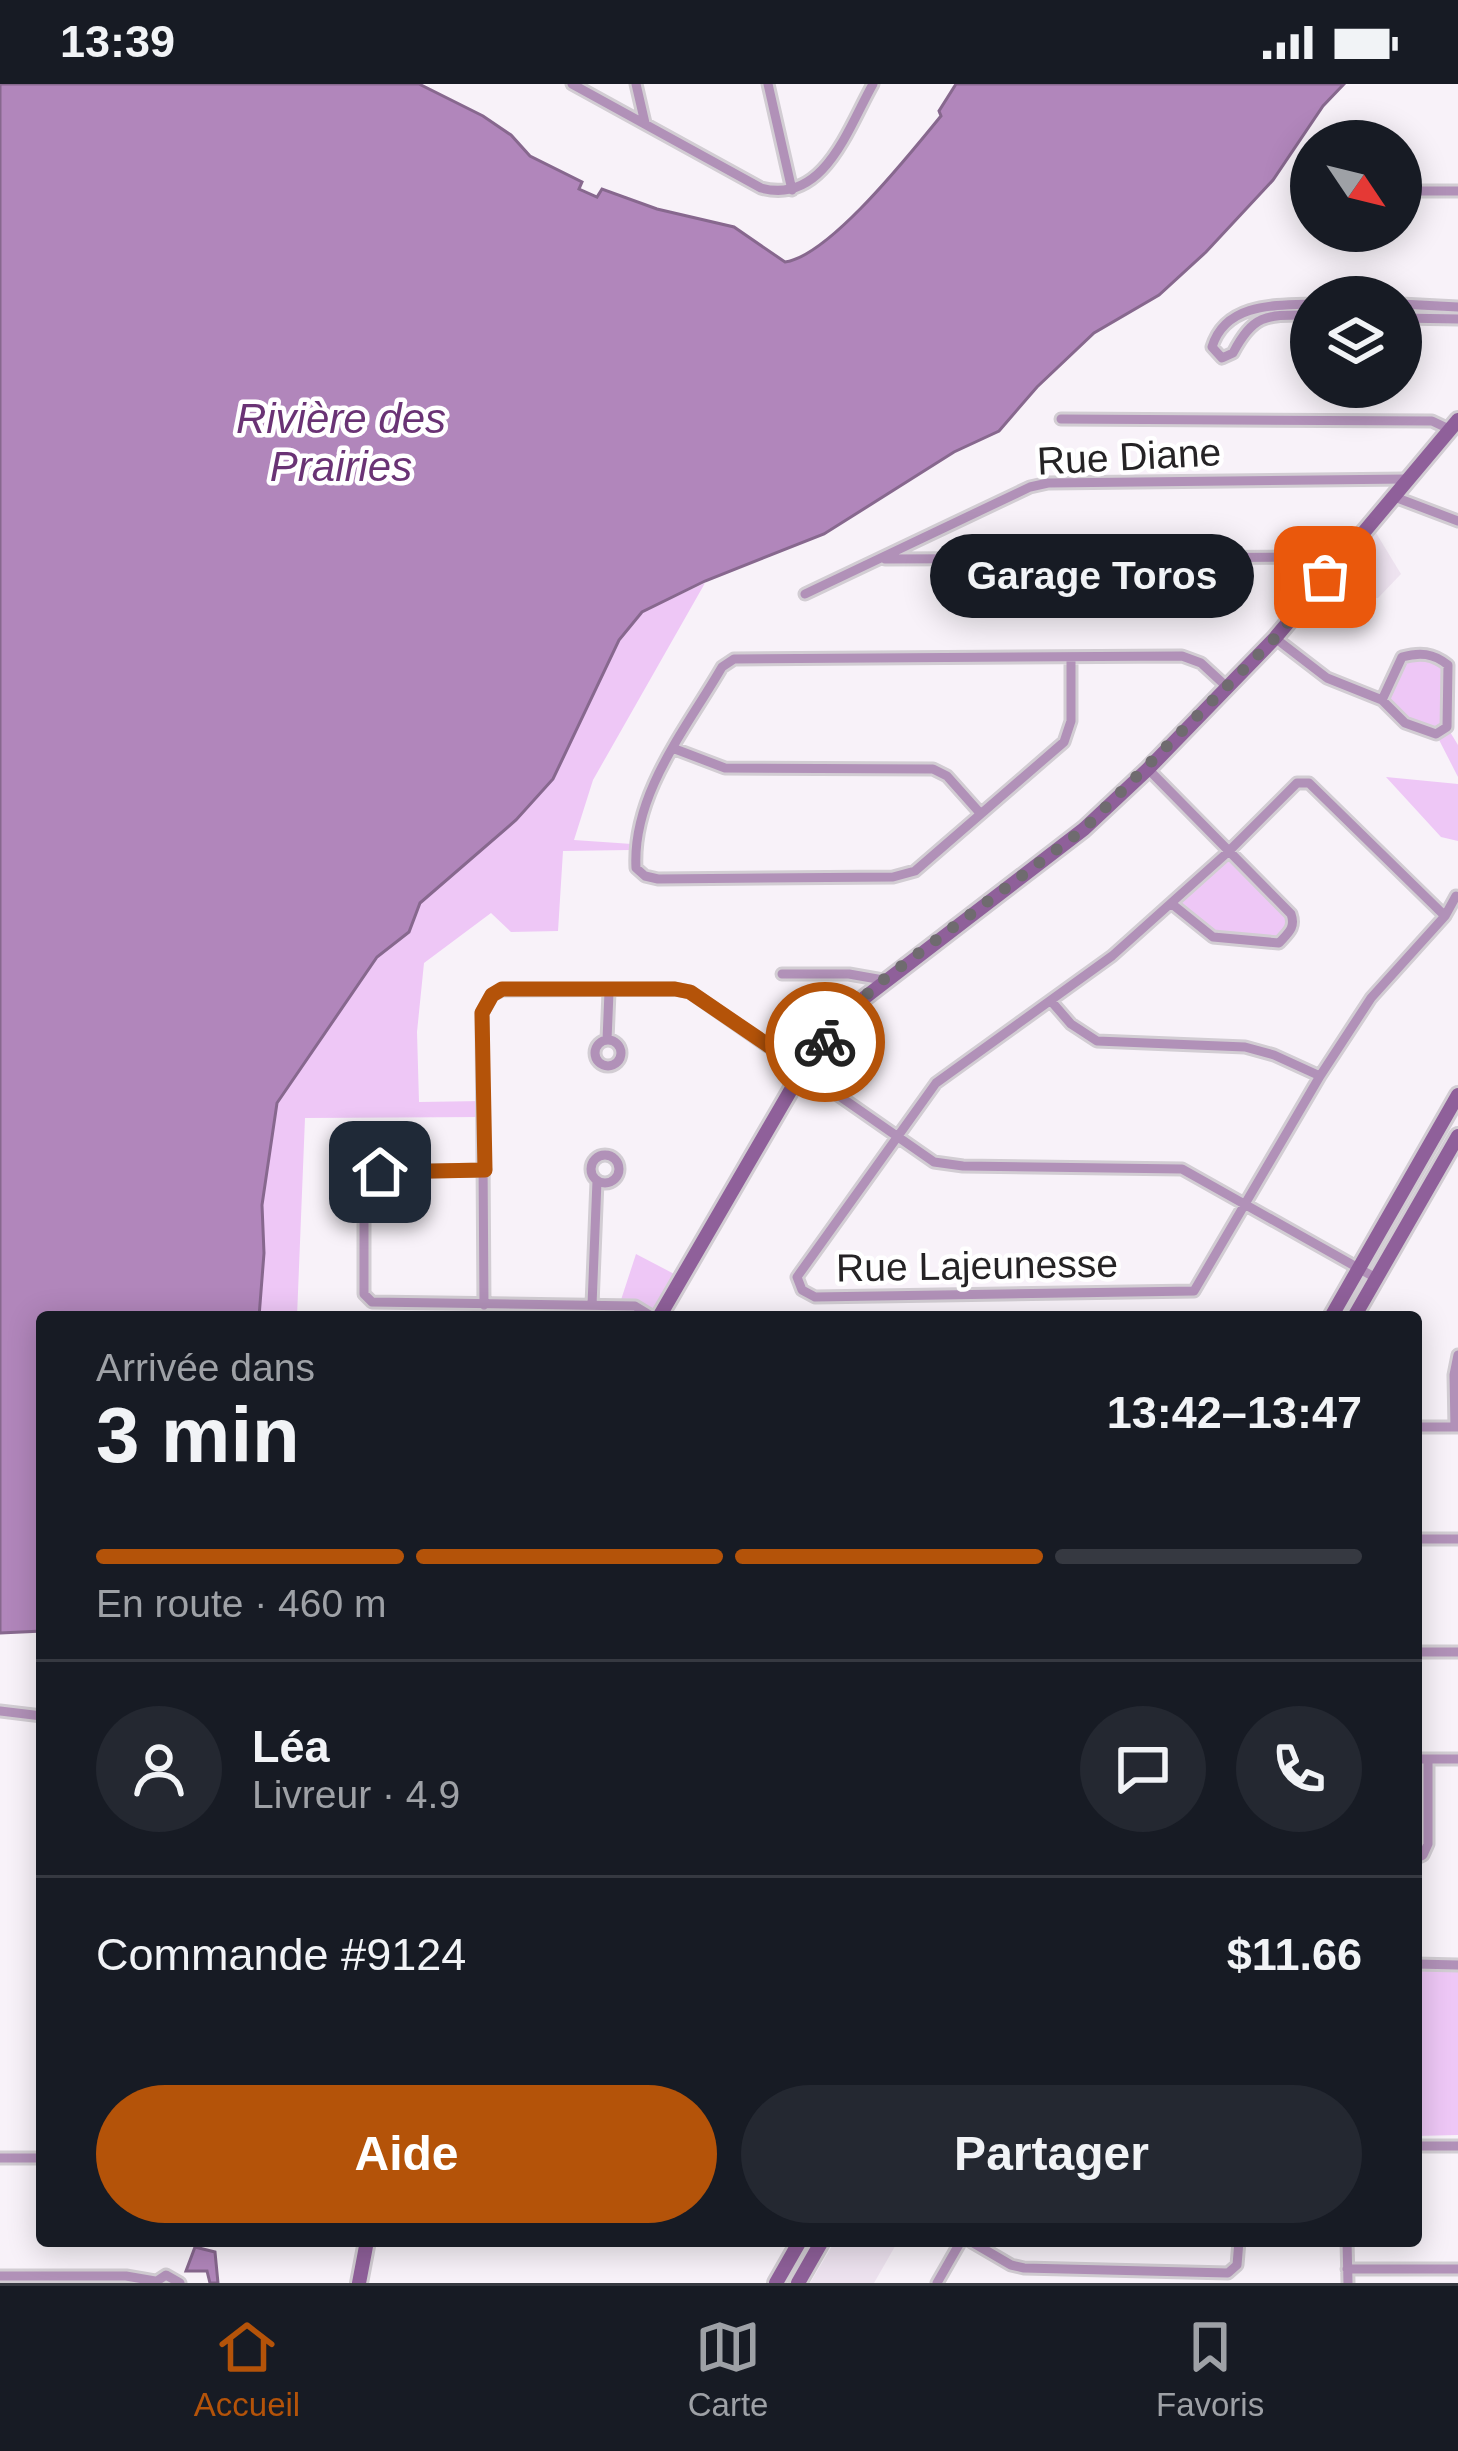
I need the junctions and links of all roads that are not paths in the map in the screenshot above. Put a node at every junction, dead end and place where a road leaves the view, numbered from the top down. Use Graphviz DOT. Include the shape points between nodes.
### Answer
graph roads {
  1 [pos="572,84"];
  2 [pos="636,84"];
  3 [pos="767,84"];
  4 [pos="873,84"];
  5 [pos="645,123"];
  6 [pos="791,190"];
  7 [pos="1422,191"];
  8 [pos="1458,191"];
  9 [pos="1422,305"];
  10 [pos="1290,306"];
  11 [pos="1458,307"];
  12 [pos="1290,317"];
  13 [pos="1422,318"];
  14 [pos="1458,319"];
  15 [pos="1061,418"];
  16 [pos="1454,424"];
  17 [pos="1407,479"];
  18 [pos="1392,496"];
  19 [pos="1458,520"];
  20 [pos="1341,556"];
  21 [pos="883,560"];
  22 [pos="805,594"];
  23 [pos="1275,638"];
  24 [pos="1071,658"];
  25 [pos="1226,688"];
  26 [pos="1382,700"];
  27 [pos="675,749"];
  28 [pos="1148,769"];
  29 [pos="980,813"];
  30 [pos="1228,852"];
  31 [pos="1456,896"];
  32 [pos="1172,904"];
  33 [pos="1445,916"];
  34 [pos="782,974"];
  35 [pos="883,980"];
  36 [pos="609,992"];
  37 [pos="1051,1001"];
  38 [pos="607,1040"];
  39 [pos="803,1069"];
  40 [pos="1320,1076"];
  41 [pos="1458,1095"];
  42 [pos="896,1135"];
  43 [pos="1458,1136"];
  44 [pos="485,1170"];
  45 [pos="597,1181"];
  46 [pos="1247,1204"];
  47 [pos="1359,1268"];
  48 [pos="1376,1278"];
  49 [pos="484,1304"];
  50 [pos="592,1305"];
  51 [pos="645,1311"];
  52 [pos="660,1311"];
  53 [pos="1334,1311"];
  54 [pos="1357,1311"];
  55 [pos="1458,1355"];
  56 [pos="1422,1427"];
  57 [pos="1457,1427"];
  58 [pos="1422,1539"];
  59 [pos="1458,1539"];
  60 [pos="1422,1652"];
  61 [pos="1458,1652"];
  62 [pos="0,1712"];
  63 [pos="36,1715"];
  64 [pos="1422,1759"];
  65 [pos="1429,1759"];
  66 [pos="1458,1760"];
  67 [pos="1422,1855"];
  68 [pos="1422,1964"];
  69 [pos="1458,1965"];
  70 [pos="1422,2146"];
  71 [pos="1458,2146"];
  72 [pos="0,2158"];
  73 [pos="36,2158"];
  74 [pos="366,2247"];
  75 [pos="797,2247"];
  76 [pos="819,2247"];
  77 [pos="958,2247"];
  78 [pos="980,2247"];
  79 [pos="1239,2247"];
  80 [pos="1347,2247"];
  81 [pos="1347,2269"];
  82 [pos="1458,2269"];
  83 [pos="0,2276"];
  84 [pos="69,2280"];
  85 [pos="155,2282"];
  86 [pos="180,2283"];
  87 [pos="359,2283"];
  88 [pos="776,2283"];
  89 [pos="798,2283"];
  90 [pos="937,2283"];
  91 [pos="1348,2283"];
  1 -- 5 [label="street"];
  2 -- 5 [label="street"];
  3 -- 6 [label="street"];
  4 -- 6 [label="street" via="823,170"];
  5 -- 6 [label="street" via="760,188"];
  7 -- 8 [label="street"];
  9 -- 11 [label="street"];
  10 -- 12 [label="street" via="1245,311 1225,322 1212,347 1222,358 1241,332"];
  13 -- 14 [label="street"];
  15 -- 16 [label="street"];
  16 -- 17 [label="street"];
  17 -- 18 [label="street"];
  17 -- 21 [label="street, Rue Diane" via="1048,483"];
  18 -- 19 [label="street"];
  18 -- 20 [label="street"];
  20 -- 21 [label="street"];
  20 -- 23 [label="street"];
  21 -- 22 [label="street, Rue Diane"];
  23 -- 25 [label="street"];
  23 -- 26 [label="street" via="1327,678"];
  24 -- 25 [label="street" via="1182,656 1201,662"];
  24 -- 27 [label="street" via="734,659"];
  24 -- 29 [label="street" via="1064,742"];
  25 -- 28 [label="street"];
  26 -- 26 [label="street" via="1405,723 1441,732 1448,665 1419,653 1402,657"];
  27 -- 29 [label="street" via="725,768 933,769"];
  27 -- 29 [label="street" via="643,804 635,846 636,868 658,879 893,877 915,871"];
  28 -- 30 [label="street"];
  28 -- 35 [label="street" via="1084,829"];
  30 -- 32 [label="street, Rue Lajeunesse"];
  30 -- 32 [label="street" via="1291,914 1292,929 1279,943 1213,937"];
  30 -- 33 [label="street, Rue Lajeunesse" via="1297,783 1309,782"];
  31 -- 33 [label="street, Rue Lajeunesse"];
  32 -- 37 [label="street, Rue Lajeunesse"];
  33 -- 40 [label="street, Rue Lajeunesse" via="1371,998"];
  34 -- 35 [label="street"];
  35 -- 39 [label="street"];
  36 -- 38 [label="street"];
  36 -- 39 [label="street" via="690,992"];
  36 -- 44 [label="street" via="492,995 482,1013"];
  37 -- 40 [label="street" via="1097,1041 1245,1048"];
  37 -- 42 [label="street, Rue Lajeunesse" via="937,1083"];
  39 -- 42 [label="street"];
  39 -- 52 [label="street"];
  40 -- 46 [label="street, Rue Lajeunesse"];
  41 -- 47 [label="street"];
  42 -- 46 [label="street" via="934,1162 963,1166 1171,1166"];
  42 -- 46 [label="street, Rue Lajeunesse" via="797,1277 815,1297 1185,1293 1200,1284"];
  43 -- 48 [label="street"];
  44 -- 49 [label="street"];
  44 -- 49 [label="street" via="375,1172 364,1186 364,1294 372,1302"];
  45 -- 50 [label="street"];
  46 -- 47 [label="street"];
  47 -- 48 [label="street"];
  47 -- 53 [label="street"];
  48 -- 54 [label="street"];
  49 -- 50 [label="street"];
  50 -- 51 [label="street"];
  55 -- 57 [label="street"];
  56 -- 57 [label="street"];
  58 -- 59 [label="street"];
  60 -- 61 [label="street"];
  62 -- 63 [label="street"];
  64 -- 65 [label="street"];
  65 -- 66 [label="street"];
  65 -- 67 [label="street"];
  68 -- 69 [label="street"];
  70 -- 71 [label="street"];
  72 -- 73 [label="street"];
  74 -- 87 [label="street"];
  75 -- 88 [label="street"];
  76 -- 89 [label="street"];
  77 -- 90 [label="street"];
  78 -- 79 [label="street" via="1024,2268 1228,2273"];
  80 -- 81 [label="street"];
  81 -- 82 [label="street"];
  81 -- 91 [label="street"];
  83 -- 84 [label="street"];
  84 -- 85 [label="street"];
  85 -- 86 [label="street" via="171,2276"];
}
